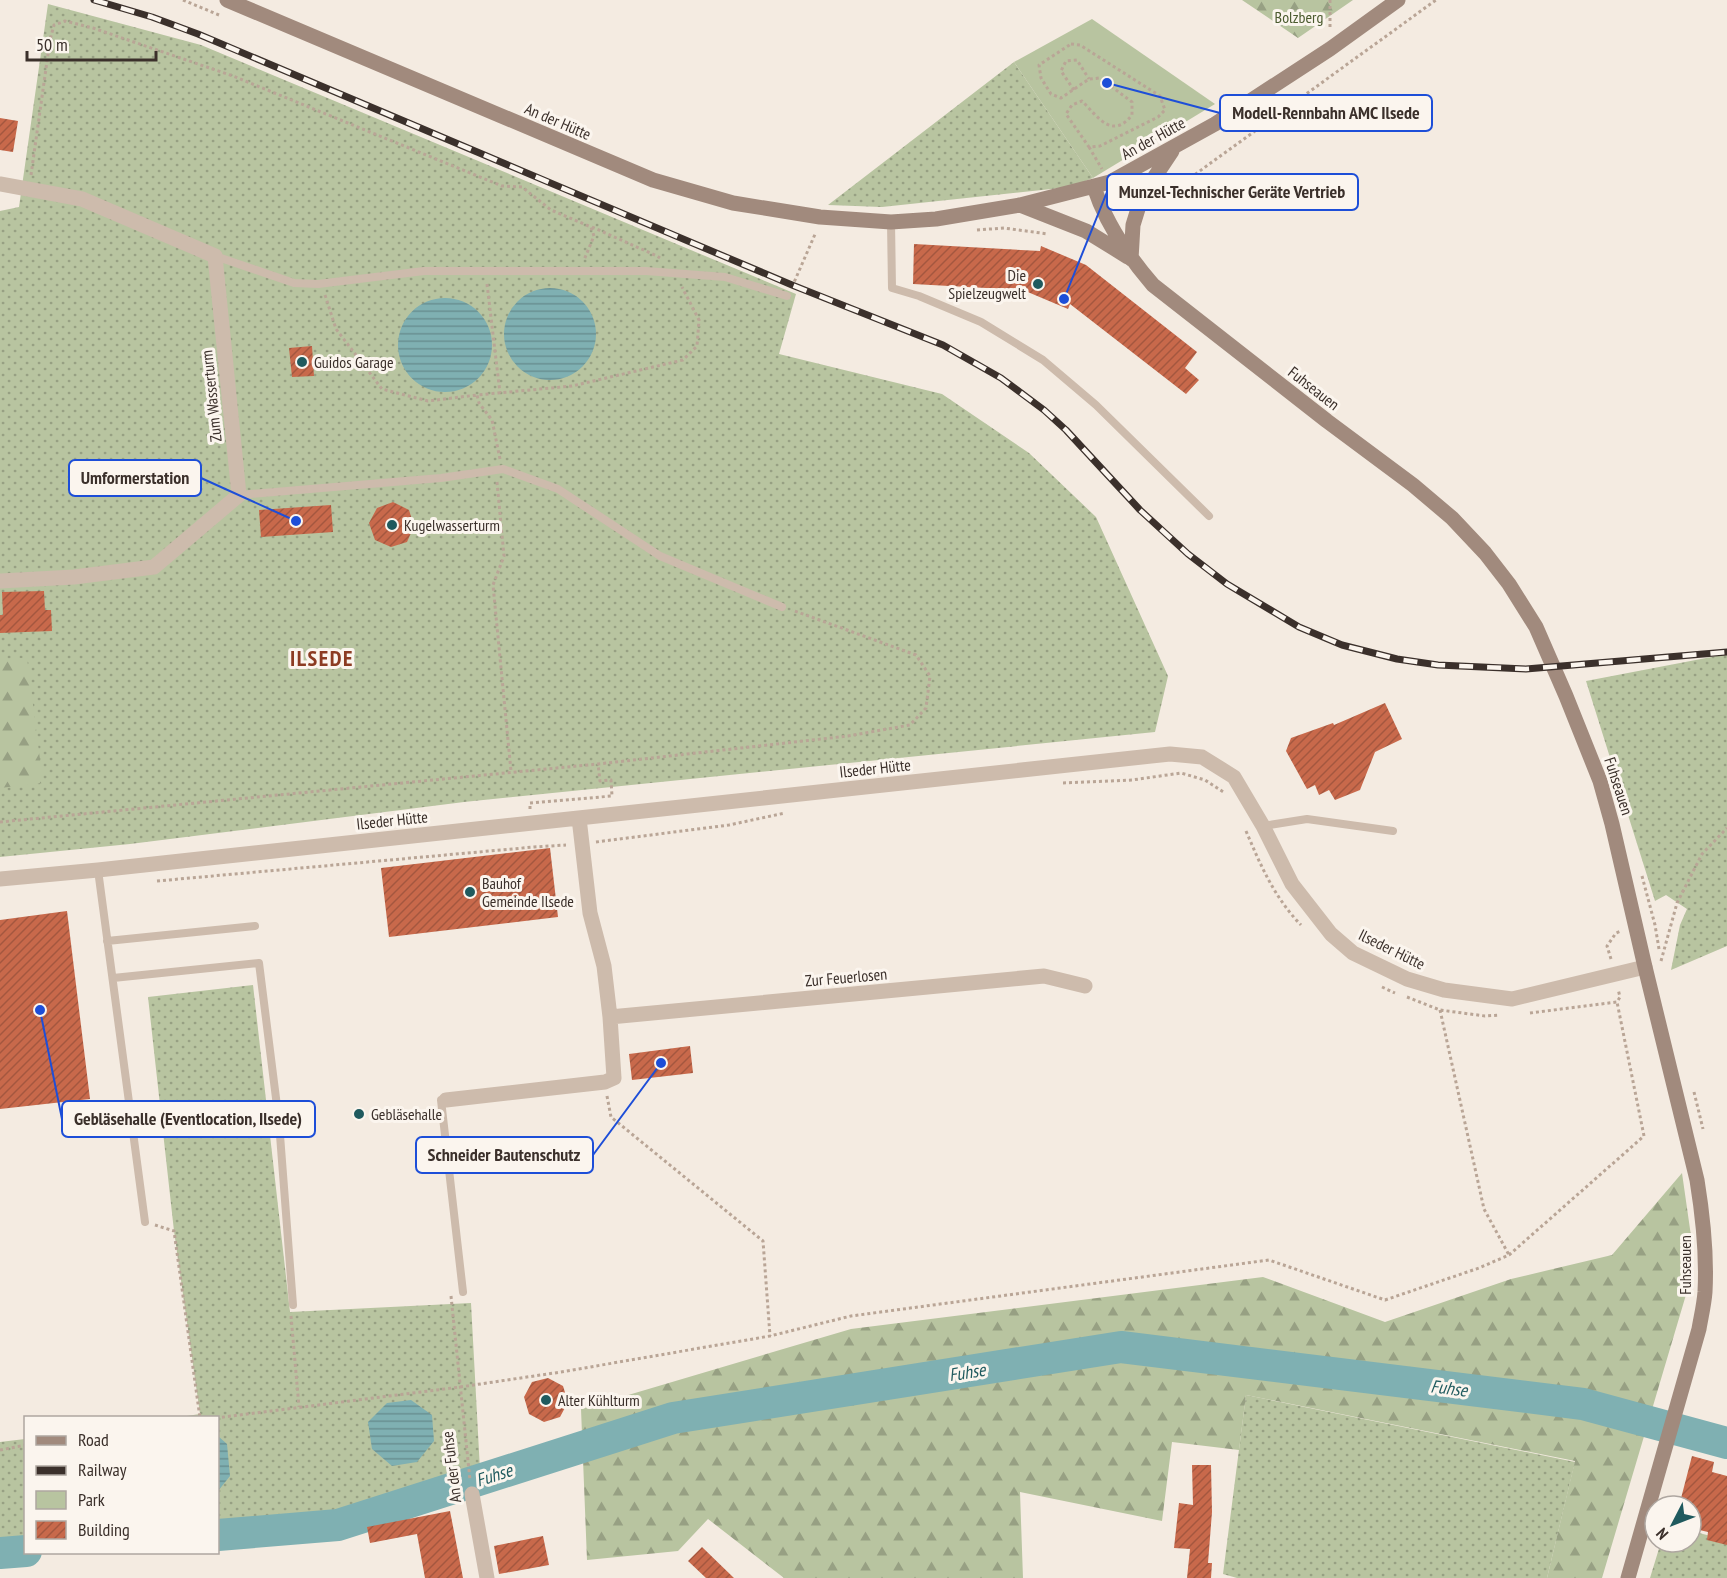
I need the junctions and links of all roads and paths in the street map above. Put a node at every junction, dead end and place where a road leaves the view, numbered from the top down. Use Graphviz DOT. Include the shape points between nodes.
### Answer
graph roads {
  1 [pos="226,0"];
  2 [pos="1330,0"];
  3 [pos="1398,0"];
  4 [pos="1436,0"];
  5 [pos="1330,50"];
  6 [pos="1089,79"];
  7 [pos="1074,90"];
  8 [pos="1089,147"];
  9 [pos="1173,148"];
  10 [pos="1110,182"];
  11 [pos="0,184"];
  12 [pos="1094,187"];
  13 [pos="29,189"];
  14 [pos="1020,205"];
  15 [pos="1157,205"];
  16 [pos="891,222"];
  17 [pos="970,230"];
  18 [pos="816,232"];
  19 [pos="1056,236"];
  20 [pos="215,256"];
  21 [pos="1131,259"];
  22 [pos="485,271"];
  23 [pos="580,271"];
  24 [pos="321,284"];
  25 [pos="787,296"];
  26 [pos="683,360"];
  27 [pos="500,393"];
  28 [pos="477,395"];
  29 [pos="500,470"];
  30 [pos="239,495"];
  31 [pos="1209,516"];
  32 [pos="0,581"];
  33 [pos="782,607"];
  34 [pos="598,764"];
  35 [pos="511,771"];
  36 [pos="1054,784"];
  37 [pos="612,790"];
  38 [pos="1227,794"];
  39 [pos="787,813"];
  40 [pos="579,818"];
  41 [pos="0,822"];
  42 [pos="1242,823"];
  43 [pos="1263,826"];
  44 [pos="1727,828"];
  45 [pos="1393,831"];
  46 [pos="581,844"];
  47 [pos="98,870"];
  48 [pos="1641,870"];
  49 [pos="0,879"];
  50 [pos="147,882"];
  51 [pos="1655,925"];
  52 [pos="255,926"];
  53 [pos="1636,928"];
  54 [pos="1309,932"];
  55 [pos="107,941"];
  56 [pos="1661,961"];
  57 [pos="1645,967"];
  58 [pos="1615,974"];
  59 [pos="113,978"];
  60 [pos="1379,985"];
  61 [pos="1084,986"];
  62 [pos="1444,990"];
  63 [pos="1617,1002"];
  64 [pos="1440,1010"];
  65 [pos="1521,1014"];
  66 [pos="1503,1015"];
  67 [pos="610,1017"];
  68 [pos="605,1082"];
  69 [pos="1694,1091"];
  70 [pos="446,1100"];
  71 [pos="1704,1134"];
  72 [pos="145,1222"];
  73 [pos="1509,1256"];
  74 [pos="463,1292"];
  75 [pos="451,1293"];
  76 [pos="293,1305"];
  77 [pos="770,1336"];
  78 [pos="460,1387"];
  79 [pos="299,1407"];
  80 [pos="200,1416"];
  81 [pos="219,1418"];
  82 [pos="24,1445"];
  83 [pos="0,1450"];
  84 [pos="472,1494"];
  85 [pos="487,1578"];
  86 [pos="1628,1578"];
  1 -- 16 [label="street, An der Hütte" via="653,180 733,203 820,217"];
  2 -- 5 [label="path"];
  3 -- 5 [label="street, An der Hütte"];
  4 -- 15 [label="path" via="1161,198"];
  5 -- 9 [label="street, An der Hütte"];
  6 -- 7 [label="path"];
  6 -- 7 [label="path" via="1077,60 1066,62 1061,71"];
  6 -- 8 [label="path" via="1100,78 1132,102 1132,115 1117,127 1106,125 1082,101 1072,105 1066,114"];
  7 -- 8 [label="path" via="1061,98 1051,94 1041,78 1039,65 1071,44 1080,45 1160,96 1165,110 1100,146"];
  8 -- 10 [label="path"];
  9 -- 10 [label="street, An der Hütte"];
  9 -- 21 [label="street" via="1142,196 1133,225"];
  10 -- 12 [label="street, An der Hütte"];
  11 -- 13 [label="street"];
  12 -- 14 [label="street, An der Hütte"];
  12 -- 21 [label="street, Fuhseauen" via="1100,207"];
  13 -- 20 [label="street" via="82,199"];
  13 -- 23 [label="path" via="50,40 54,25 65,21 233,76 502,186 522,187 551,210 591,227 594,236"];
  14 -- 16 [label="street, An der Hütte"];
  14 -- 21 [label="street" via="1086,231"];
  16 -- 31 [label="lane" via="892,288 981,322 1043,360 1096,405"];
  17 -- 19 [label="path" via="1004,228"];
  18 -- 25 [label="path"];
  20 -- 24 [label="lane" via="294,283"];
  20 -- 30 [label="street, Zum Wasserturm"];
  21 -- 53 [label="street, Fuhseauen" via="1153,285 1452,518 1509,584 1536,627 1600,781"];
  22 -- 23 [label="lane"];
  22 -- 24 [label="lane" via="424,271"];
  22 -- 27 [label="path"];
  23 -- 25 [label="lane" via="725,277"];
  24 -- 28 [label="path" via="336,328 382,388 428,401"];
  26 -- 27 [label="path" via="572,386"];
  27 -- 28 [label="path"];
  28 -- 29 [label="path" via="492,420"];
  29 -- 30 [label="lane"];
  29 -- 33 [label="lane" via="558,489 660,556"];
  29 -- 35 [label="path" via="504,556 493,585"];
  30 -- 32 [label="street" via="153,567"];
  33 -- 34 [label="path" via="916,655 930,676 926,708 910,725 889,729"];
  34 -- 35 [label="path"];
  34 -- 37 [label="path" via="600,781 611,780"];
  35 -- 41 [label="path"];
  36 -- 38 [label="path" via="1181,773 1205,780"];
  39 -- 46 [label="path" via="729,825"];
  40 -- 43 [label="street, Ilseder Hütte" via="1170,754 1202,757 1234,777"];
  40 -- 46 [label="street"];
  40 -- 47 [label="street, Ilseder Hütte"];
  42 -- 54 [label="path" via="1269,882"];
  43 -- 45 [label="lane" via="1307,819"];
  43 -- 62 [label="street, Ilseder Hütte" via="1292,884 1331,934 1353,953 1407,979"];
  44 -- 56 [label="path" via="1701,854 1677,903"];
  46 -- 50 [label="path"];
  46 -- 67 [label="street"];
  47 -- 49 [label="street, Ilseder Hütte"];
  47 -- 55 [label="lane"];
  48 -- 51 [label="path"];
  51 -- 53 [label="path"];
  51 -- 56 [label="path"];
  52 -- 55 [label="lane"];
  53 -- 57 [label="street, Fuhseauen"];
  53 -- 58 [label="path" via="1616,933 1607,946"];
  55 -- 59 [label="lane"];
  56 -- 57 [label="path"];
  57 -- 58 [label="street, Ilseder Hütte"];
  57 -- 86 [label="street, Fuhseauen" via="1697,1180 1703,1216 1705,1293 1699,1329"];
  58 -- 62 [label="street, Ilseder Hütte" via="1512,999"];
  58 -- 63 [label="path" via="1620,997"];
  59 -- 72 [label="lane"];
  59 -- 76 [label="lane" via="259,963 279,1122"];
  60 -- 64 [label="path"];
  61 -- 67 [label="street, Zur Feuerlosen" via="1044,976"];
  62 -- 64 [label="path"];
  63 -- 65 [label="path"];
  63 -- 73 [label="path" via="1644,1136"];
  64 -- 66 [label="path"];
  64 -- 73 [label="path" via="1484,1209"];
  67 -- 68 [label="street" via="614,1077"];
  68 -- 70 [label="street"];
  68 -- 77 [label="path" via="611,1117 764,1241"];
  69 -- 71 [label="path"];
  70 -- 74 [label="lane" via="441,1100"];
  72 -- 80 [label="path" via="174,1231"];
  73 -- 77 [label="path" via="1385,1300 1269,1260 851,1316"];
  75 -- 78 [label="path, An der Fuhse"];
  76 -- 79 [label="path" via="290,1312"];
  77 -- 78 [label="path"];
  78 -- 79 [label="path"];
  78 -- 84 [label="path, An der Fuhse"];
  79 -- 81 [label="path"];
  82 -- 83 [label="path"];
  84 -- 85 [label="street, An der Fuhse"];
}
